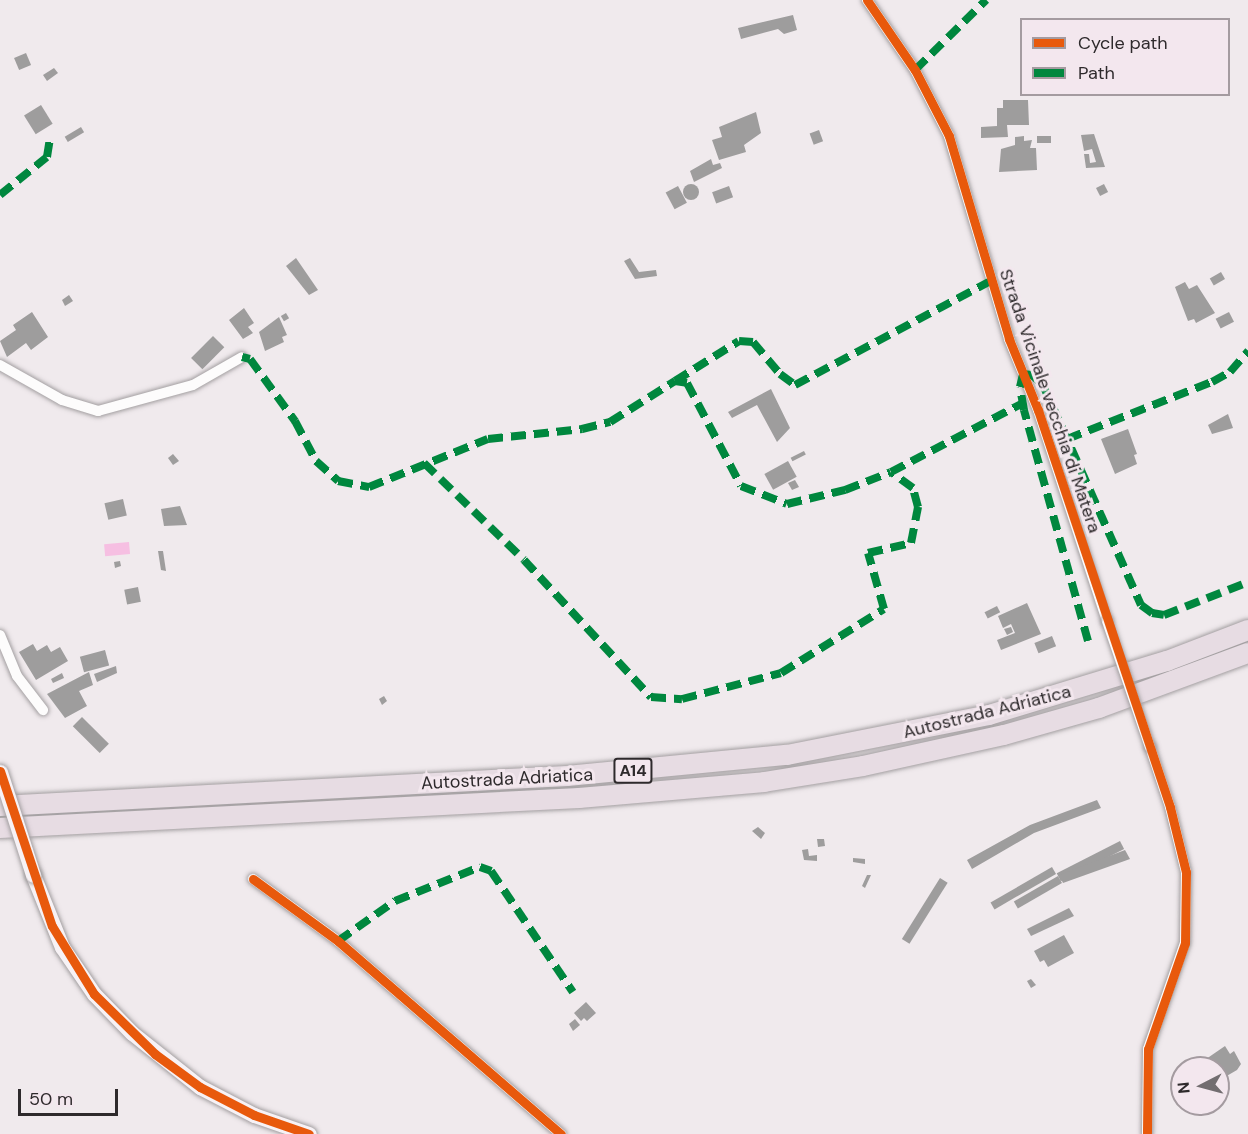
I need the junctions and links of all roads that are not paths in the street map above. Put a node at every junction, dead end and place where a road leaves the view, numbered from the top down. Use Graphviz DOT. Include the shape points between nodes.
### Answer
graph roads {
  1 [pos="867,0"];
  2 [pos="242,357"];
  3 [pos="0,365"];
  4 [pos="1248,630"];
  5 [pos="0,635"];
  6 [pos="1248,653"];
  7 [pos="43,710"];
  8 [pos="0,772"];
  9 [pos="0,806"];
  10 [pos="0,828"];
  11 [pos="253,879"];
  12 [pos="309,1134"];
  13 [pos="561,1134"];
  14 [pos="1147,1134"];
  1 -- 14 [label="street, Strada Vicinale vecchia di Matera, bridge" via="915,70 949,136 1008,339 1038,410 1170,807 1186,872 1185,943 1148,1049"];
  2 -- 3 [label="street" via="192,385 98,411 62,400"];
  4 -- 9 [label="highway, Autostrada Adriatica / A14" via="1167,661 989,715 787,755 567,776"];
  5 -- 7 [label="street" via="17,676"];
  6 -- 10 [label="highway, Autostrada Adriatica / A14" via="1099,708 1004,735 863,766 764,782 579,798"];
  8 -- 12 [label="street, bridge" via="52,926 94,994 132,1033 200,1086 254,1115"];
  11 -- 13 [label="street" via="338,941"];
}
